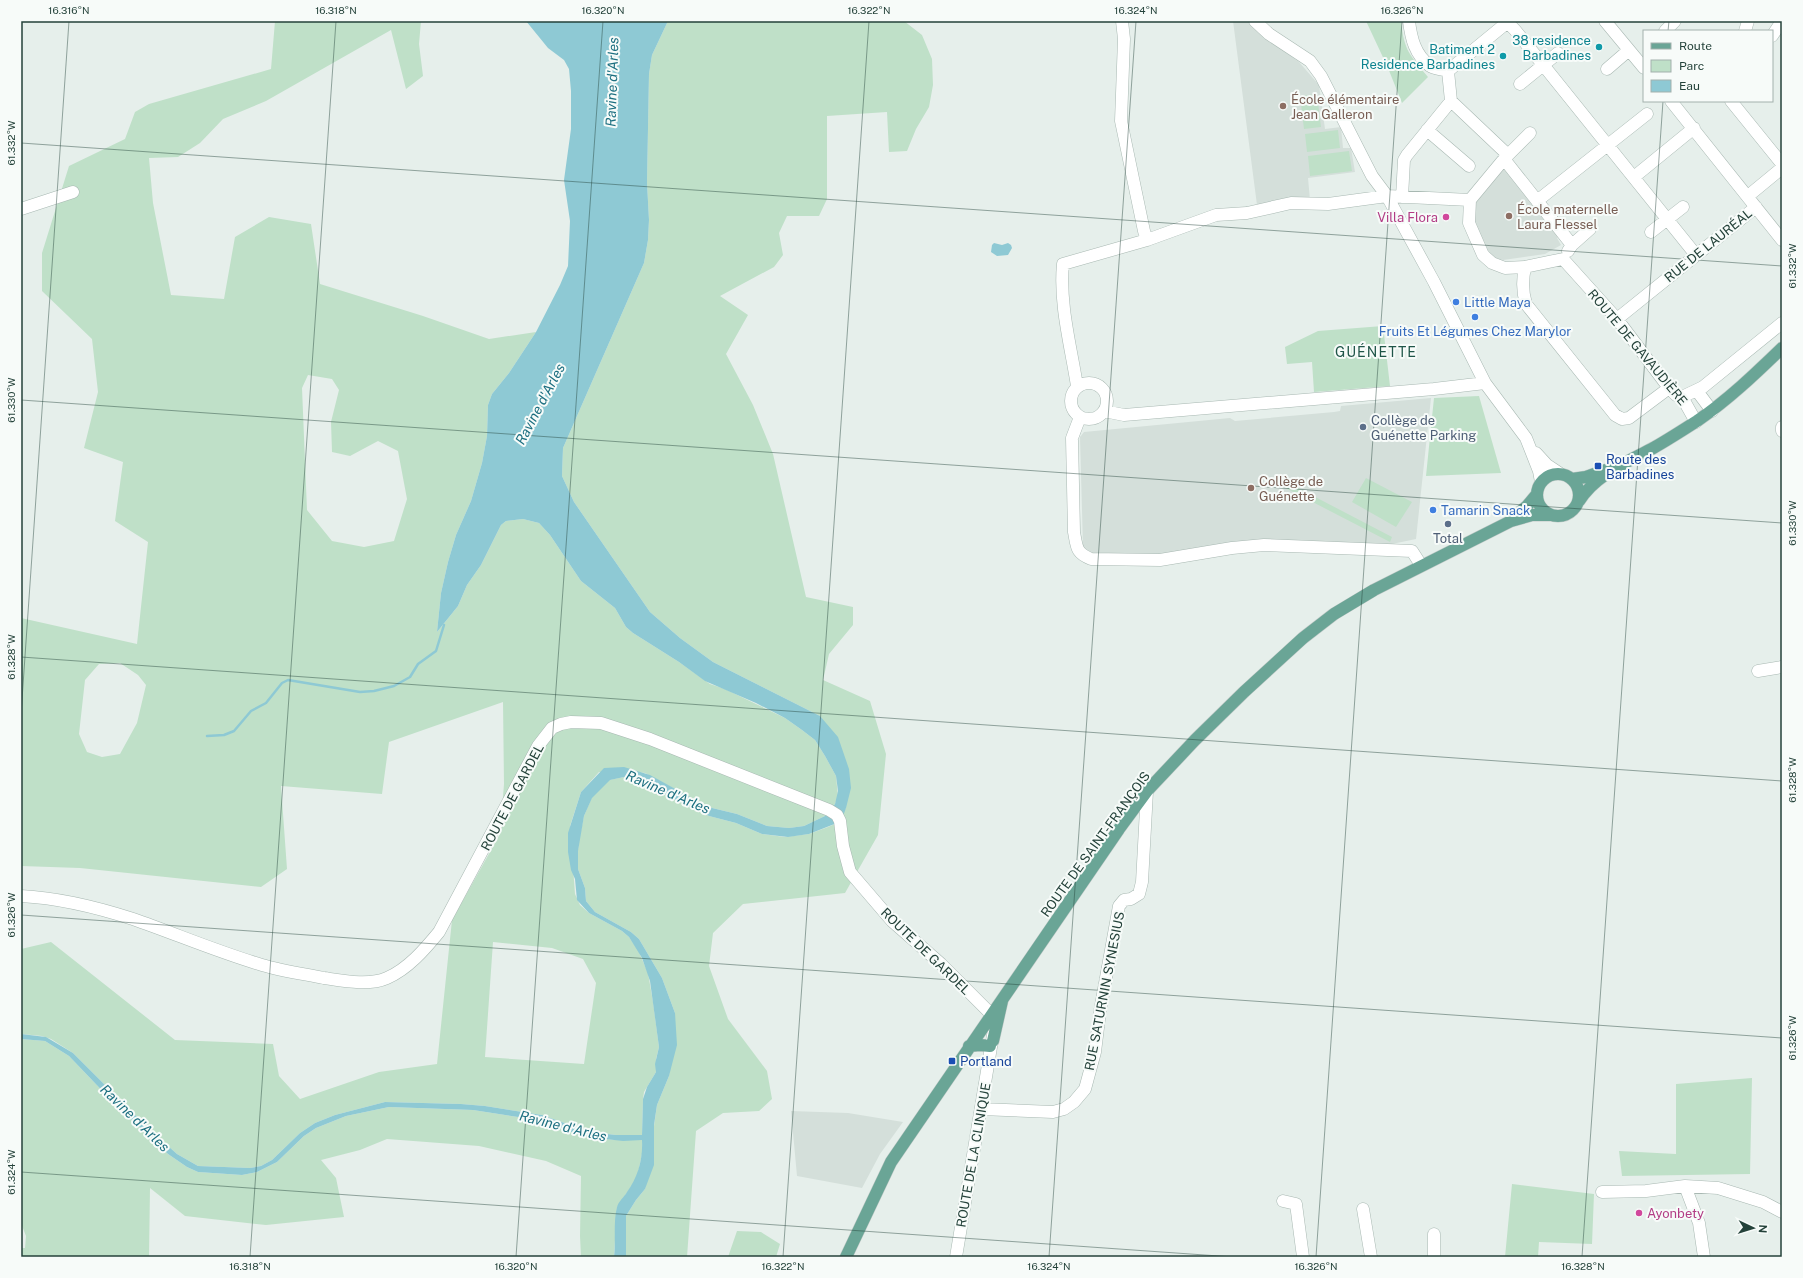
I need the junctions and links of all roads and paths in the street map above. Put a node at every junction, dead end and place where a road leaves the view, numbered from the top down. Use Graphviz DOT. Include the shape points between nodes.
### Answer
graph roads {
  1 [pos="1122,21"];
  2 [pos="1255,21"];
  3 [pos="1409,21"];
  4 [pos="1507,21"];
  5 [pos="1605,21"];
  6 [pos="1782,21"];
  7 [pos="1773,34"];
  8 [pos="1558,53"];
  9 [pos="1638,58"];
  10 [pos="1543,65"];
  11 [pos="1607,69"];
  12 [pos="1448,71"];
  13 [pos="1520,84"];
  14 [pos="1451,101"];
  15 [pos="1672,102"];
  16 [pos="1732,102"];
  17 [pos="1647,114"];
  18 [pos="1694,128"];
  19 [pos="1427,130"];
  20 [pos="1530,133"];
  21 [pos="1607,145"];
  22 [pos="1506,157"];
  23 [pos="1782,164"];
  24 [pos="1469,166"];
  25 [pos="1782,168"];
  26 [pos="1634,177"];
  27 [pos="73,192"];
  28 [pos="1387,196"];
  29 [pos="1748,196"];
  30 [pos="1402,197"];
  31 [pos="1470,200"];
  32 [pos="1537,201"];
  33 [pos="1683,207"];
  34 [pos="1756,208"];
  35 [pos="21,209"];
  36 [pos="1668,220"];
  37 [pos="1590,229"];
  38 [pos="1651,232"];
  39 [pos="1147,240"];
  40 [pos="1782,240"];
  41 [pos="1572,245"];
  42 [pos="1696,255"];
  43 [pos="1563,259"];
  44 [pos="1525,267"];
  45 [pos="1617,318"];
  46 [pos="1782,323"];
  47 [pos="1782,348"];
  48 [pos="1485,383"];
  49 [pos="1077,386"];
  50 [pos="1669,388"];
  51 [pos="1697,391"];
  52 [pos="1682,396"];
  53 [pos="1104,411"];
  54 [pos="1712,411"];
  55 [pos="1080,417"];
  56 [pos="1696,422"];
  57 [pos="1782,427"];
  58 [pos="1782,431"];
  59 [pos="1531,448"];
  60 [pos="1615,468"];
  61 [pos="1559,473"];
  62 [pos="1572,479"];
  63 [pos="1541,482"];
  64 [pos="1537,494"];
  65 [pos="1579,501"];
  66 [pos="1551,515"];
  67 [pos="1511,521"];
  68 [pos="1421,566"];
  69 [pos="1782,667"];
  70 [pos="1758,671"];
  71 [pos="1148,791"];
  72 [pos="21,896"];
  73 [pos="1003,997"];
  74 [pos="987,1020"];
  75 [pos="969,1046"];
  76 [pos="991,1047"];
  77 [pos="981,1110"];
  78 [pos="1685,1186"];
  79 [pos="1602,1192"];
  80 [pos="1283,1201"];
  81 [pos="1363,1208"];
  82 [pos="1782,1212"];
  83 [pos="1434,1234"];
  84 [pos="846,1257"];
  85 [pos="956,1257"];
  86 [pos="1303,1257"];
  87 [pos="1371,1257"];
  88 [pos="1434,1257"];
  89 [pos="1704,1257"];
  1 -- 39 [label="street" via="1124,39 1121,121"];
  2 -- 28 [label="street" via="1269,34 1310,61 1372,176"];
  3 -- 12 [label="street" via="1415,48 1430,66"];
  4 -- 10 [label="street"];
  4 -- 12 [label="street"];
  5 -- 9 [label="street"];
  6 -- 7 [label="street"];
  8 -- 10 [label="street"];
  9 -- 11 [label="street"];
  10 -- 13 [label="street"];
  10 -- 21 [label="street"];
  12 -- 14 [label="street"];
  14 -- 19 [label="street"];
  14 -- 22 [label="street"];
  15 -- 18 [label="street"];
  16 -- 23 [label="street"];
  17 -- 21 [label="street"];
  18 -- 26 [label="street"];
  18 -- 29 [label="street"];
  19 -- 24 [label="street"];
  19 -- 30 [label="street" via="1404,160"];
  20 -- 22 [label="street"];
  21 -- 26 [label="street"];
  21 -- 32 [label="street"];
  22 -- 31 [label="street"];
  22 -- 32 [label="street"];
  25 -- 29 [label="street, RUE DE LAURÉAL"];
  26 -- 36 [label="street"];
  27 -- 35 [label="street"];
  28 -- 30 [label="street"];
  28 -- 39 [label="street" via="1328,204 1290,203 1247,213 1216,215"];
  28 -- 48 [label="street"];
  29 -- 34 [label="street, RUE DE LAURÉAL"];
  30 -- 31 [label="street"];
  31 -- 44 [label="street" via="1469,223 1483,255 1505,268"];
  32 -- 41 [label="street"];
  33 -- 36 [label="street"];
  34 -- 40 [label="street"];
  34 -- 42 [label="street, RUE DE LAURÉAL"];
  36 -- 38 [label="street"];
  36 -- 42 [label="street"];
  37 -- 41 [label="street"];
  39 -- 49 [label="street" via="1063,264 1065,313"];
  41 -- 43 [label="street"];
  42 -- 45 [label="street, RUE DE LAURÉAL"];
  43 -- 44 [label="street"];
  43 -- 45 [label="street, ROUTE DE GAVAUDIÈRE"];
  44 -- 50 [label="street" via="1522,280 1526,304 1615,415 1629,418"];
  45 -- 50 [label="street, ROUTE DE GAVAUDIÈRE"];
  46 -- 51 [label="street"];
  47 -- 54 [label="main road"];
  48 -- 53 [label="street" via="1124,415"];
  48 -- 59 [label="street"];
  49 -- 53 [label="street" via="1088,382 1100,385 1107,401"];
  49 -- 55 [label="street" via="1070,402"];
  50 -- 52 [label="street, ROUTE DE GAVAUDIÈRE" via="1676,395"];
  51 -- 52 [label="street"];
  51 -- 54 [label="street"];
  52 -- 56 [label="street, ROUTE DE GAVAUDIÈRE"];
  53 -- 55 [label="street" via="1092,419"];
  54 -- 56 [label="main road"];
  55 -- 68 [label="street" via="1072,438 1074,532 1076,547 1081,555 1091,559 1160,560 1264,545 1412,551"];
  56 -- 60 [label="main road"];
  57 -- 58 [label="street"];
  59 -- 61 [label="street" via="1547,465"];
  59 -- 63 [label="street" via="1540,471"];
  60 -- 62 [label="main road"];
  60 -- 65 [label="main road" via="1588,487"];
  61 -- 62 [label="main road"];
  61 -- 63 [label="main road" via="1549,475"];
  62 -- 65 [label="main road" via="1579,491"];
  63 -- 64 [label="main road"];
  64 -- 66 [label="main road" via="1540,507"];
  64 -- 67 [label="main road, ROUTE DE SAINT-FRANÇOIS"];
  65 -- 66 [label="main road" via="1571,512 1558,516"];
  66 -- 67 [label="main road, ROUTE DE SAINT-FRANÇOIS" via="1532,515"];
  67 -- 68 [label="main road, ROUTE DE SAINT-FRANÇOIS"];
  68 -- 71 [label="main road, ROUTE DE SAINT-FRANÇOIS" via="1334,614 1303,638 1195,740"];
  69 -- 70 [label="street"];
  71 -- 73 [label="main road, ROUTE DE SAINT-FRANÇOIS"];
  71 -- 77 [label="street, RUE SATURNIN SYNESIUS" via="1142,882 1139,894 1124,900 1119,906 1095,1052 1084,1089 1074,1102 1064,1109 1053,1112"];
  72 -- 74 [label="street, ROUTE DE GARDEL" via="51,898 93,907 263,965 346,982 370,982 387,978 424,951 439,932 538,746 552,728 571,722 601,723 650,739 837,815 850,872 892,921 941,964"];
  73 -- 74 [label="main road, ROUTE DE SAINT-FRANÇOIS"];
  73 -- 76 [label="main road"];
  74 -- 75 [label="main road, ROUTE DE SAINT-FRANÇOIS"];
  74 -- 76 [label="street, ROUTE DE LA CLINIQUE"];
  75 -- 76 [label="main road"];
  75 -- 84 [label="main road, ROUTE DE SAINT-FRANÇOIS" via="891,1162"];
  76 -- 77 [label="street, ROUTE DE LA CLINIQUE"];
  77 -- 85 [label="street, ROUTE DE LA CLINIQUE"];
  78 -- 79 [label="street" via="1646,1191"];
  78 -- 82 [label="street" via="1718,1188 1763,1202"];
  78 -- 89 [label="street" via="1699,1223"];
  80 -- 86 [label="street" via="1296,1204"];
  81 -- 87 [label="street"];
  83 -- 88 [label="street"];
}
